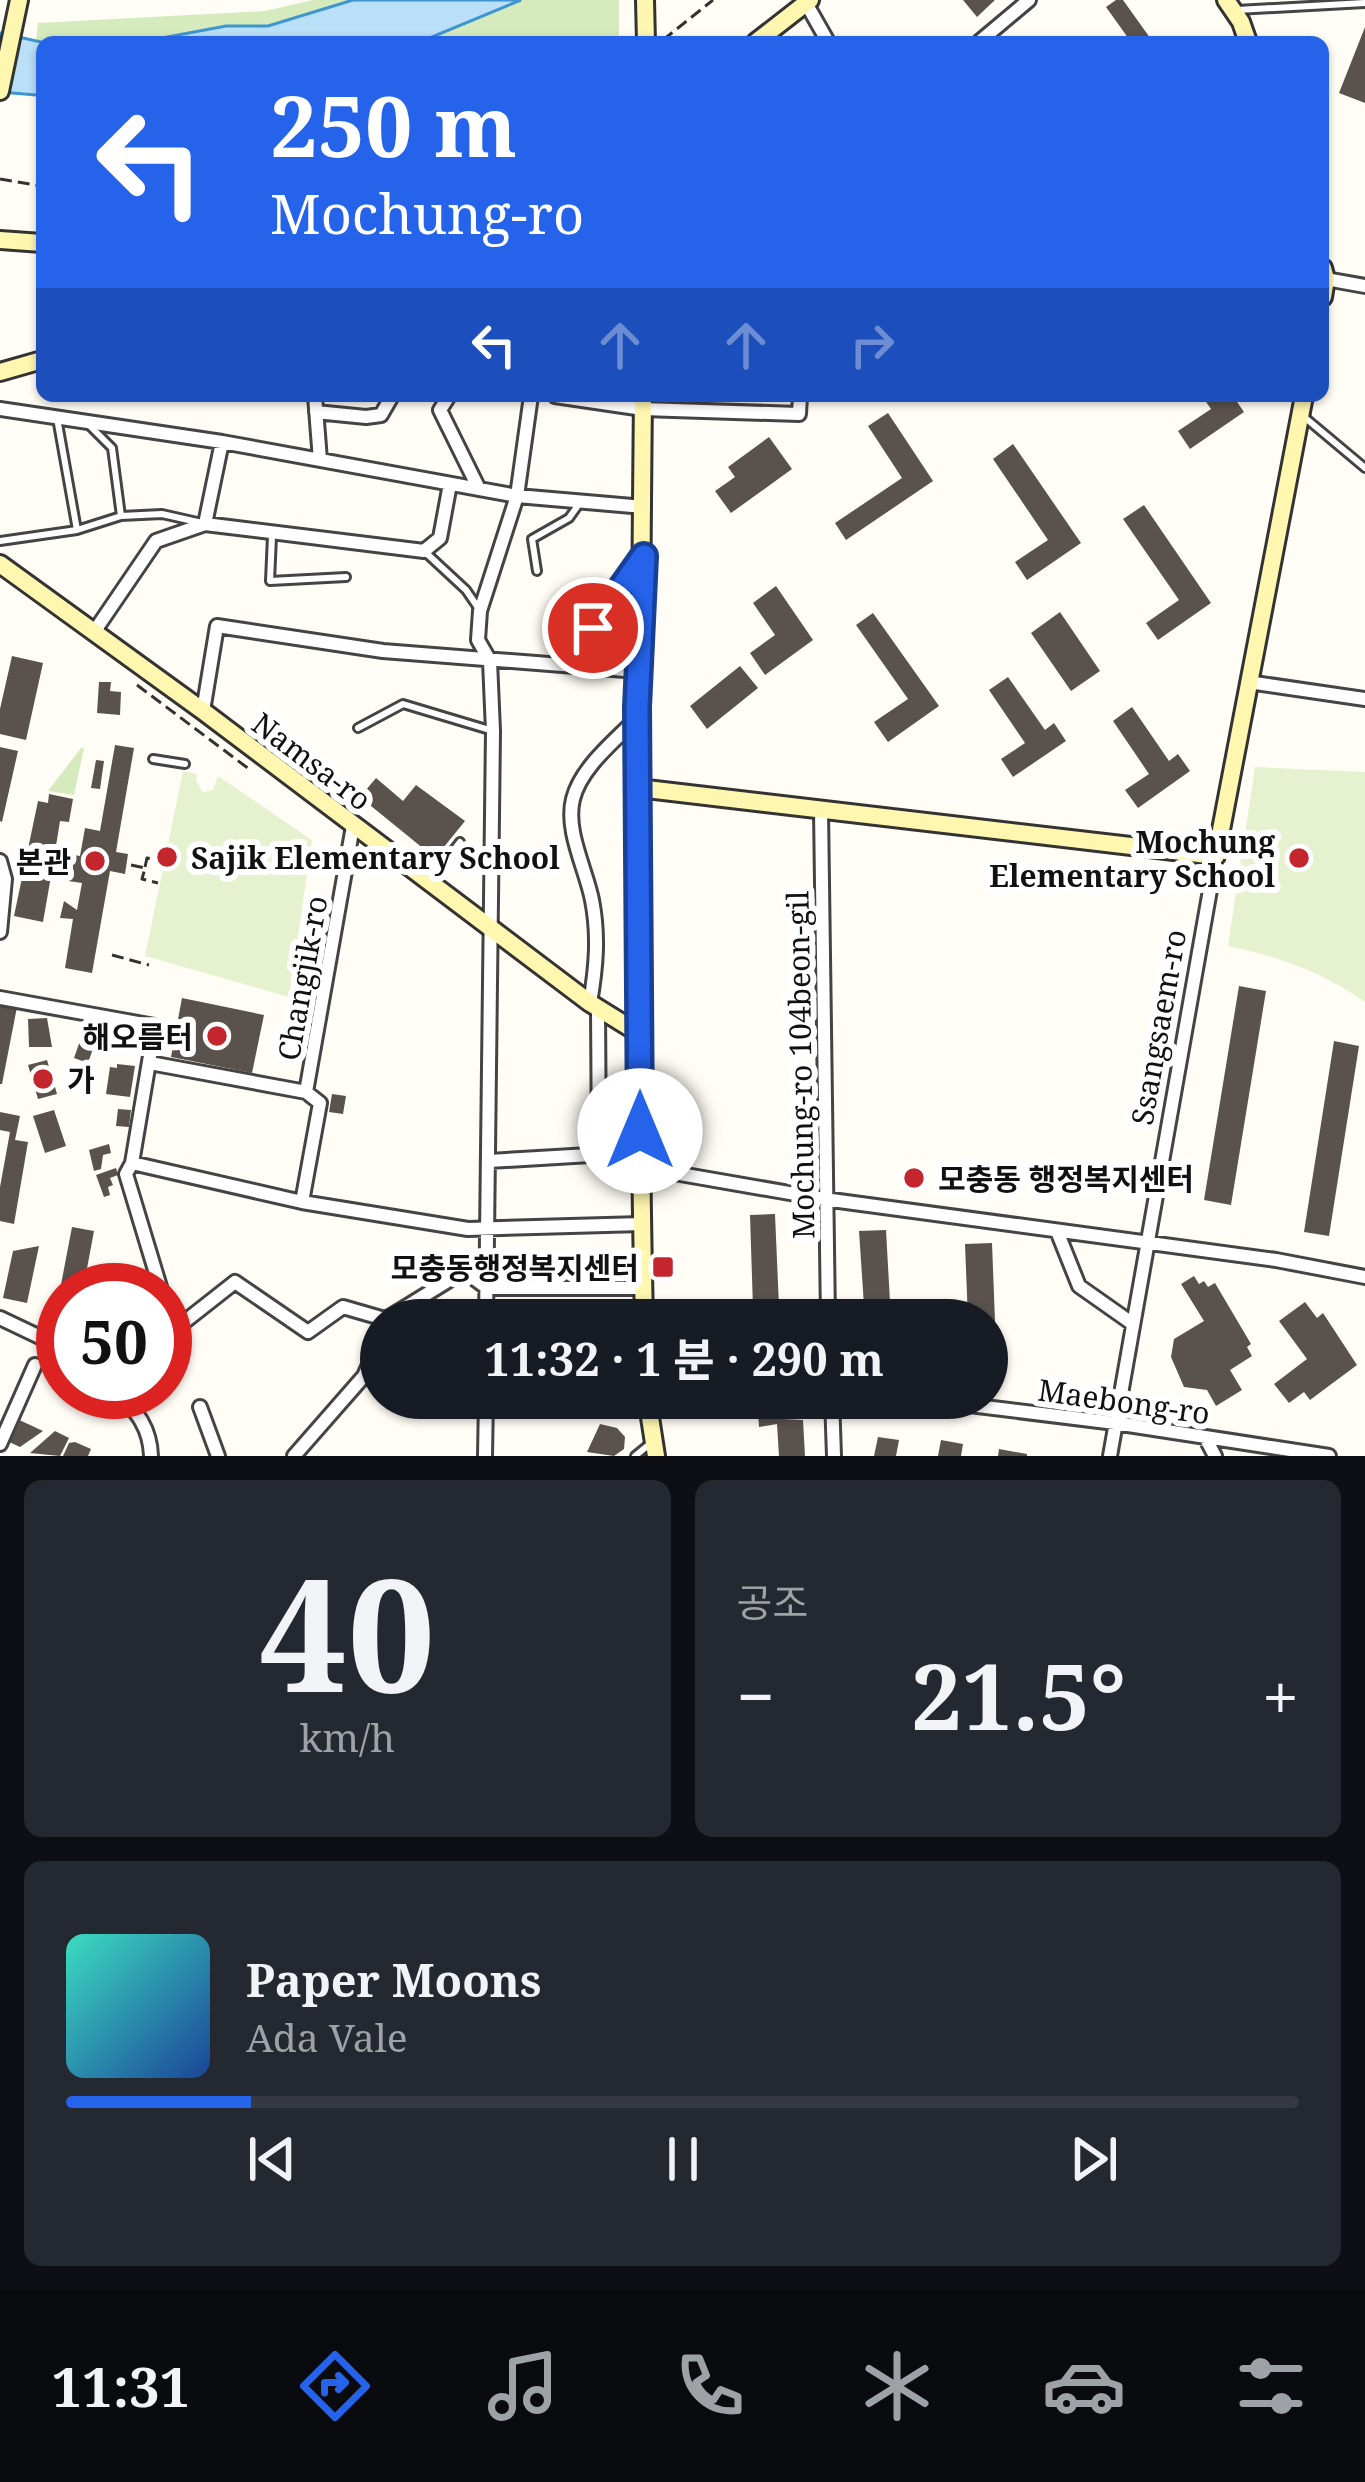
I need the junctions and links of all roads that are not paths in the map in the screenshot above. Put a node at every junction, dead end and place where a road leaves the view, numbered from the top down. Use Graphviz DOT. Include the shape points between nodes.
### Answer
graph roads {
  1 [pos="19,0"];
  2 [pos="645,0"];
  3 [pos="1029,0"];
  4 [pos="808,2"];
  5 [pos="1365,3"];
  6 [pos="1230,5"];
  7 [pos="646,36"];
  8 [pos="764,36"];
  9 [pos="825,36"];
  10 [pos="986,36"];
  11 [pos="1245,36"];
  12 [pos="0,91"];
  13 [pos="0,240"];
  14 [pos="36,243"];
  15 [pos="1329,282"];
  16 [pos="1365,286"];
  17 [pos="36,362"];
  18 [pos="0,372"];
  19 [pos="315,402"];
  20 [pos="389,402"];
  21 [pos="445,402"];
  22 [pos="529,402"];
  23 [pos="800,402"];
  24 [pos="643,403"];
  25 [pos="1302,405"];
  26 [pos="0,410"];
  27 [pos="316,412"];
  28 [pos="57,418"];
  29 [pos="86,422"];
  30 [pos="222,442"];
  31 [pos="320,460"];
  32 [pos="1365,468"];
  33 [pos="450,484"];
  34 [pos="479,489"];
  35 [pos="518,496"];
  36 [pos="581,502"];
  37 [pos="644,507"];
  38 [pos="121,516"];
  39 [pos="206,524"];
  40 [pos="77,530"];
  41 [pos="272,532"];
  42 [pos="0,541"];
  43 [pos="424,551"];
  44 [pos="644,556"];
  45 [pos="0,564"];
  46 [pos="536,571"];
  47 [pos="346,578"];
  48 [pos="480,611"];
  49 [pos="571,628"];
  50 [pos="94,632"];
  51 [pos="490,661"];
  52 [pos="638,670"];
  53 [pos="1248,682"];
  54 [pos="1365,699"];
  55 [pos="203,712"];
  56 [pos="638,718"];
  57 [pos="358,728"];
  58 [pos="493,731"];
  59 [pos="153,759"];
  60 [pos="185,764"];
  61 [pos="638,788"];
  62 [pos="821,810"];
  63 [pos="353,826"];
  64 [pos="460,842"];
  65 [pos="1216,856"];
  66 [pos="1,863"];
  67 [pos="429,881"];
  68 [pos="490,926"];
  69 [pos="0,932"];
  70 [pos="0,998"];
  71 [pos="594,1006"];
  72 [pos="640,1034"];
  73 [pos="150,1063"];
  74 [pos="306,1092"];
  75 [pos="599,1155"];
  76 [pos="640,1160"];
  77 [pos="489,1161"];
  78 [pos="132,1162"];
  79 [pos="824,1198"];
  80 [pos="302,1202"];
  81 [pos="642,1224"];
  82 [pos="489,1228"];
  83 [pos="1057,1231"];
  84 [pos="1148,1243"];
  85 [pos="153,1263"];
  86 [pos="1365,1277"];
  87 [pos="487,1288"];
  88 [pos="643,1288"];
  89 [pos="420,1299"];
  90 [pos="487,1299"];
  91 [pos="643,1299"];
  92 [pos="827,1299"];
  93 [pos="360,1312"];
  94 [pos="192,1316"];
  95 [pos="0,1318"];
  96 [pos="1133,1324"];
  97 [pos="36,1335"];
  98 [pos="35,1365"];
  99 [pos="360,1380"];
  100 [pos="200,1407"];
  101 [pos="1008,1410"];
  102 [pos="142,1419"];
  103 [pos="485,1419"];
  104 [pos="650,1419"];
  105 [pos="833,1419"];
  106 [pos="1115,1423"];
  107 [pos="1205,1437"];
  108 [pos="0,1444"];
  109 [pos="655,1449"];
  110 [pos="1306,1454"];
  111 [pos="151,1456"];
  112 [pos="218,1456"];
  113 [pos="294,1456"];
  114 [pos="485,1456"];
  115 [pos="635,1456"];
  116 [pos="834,1456"];
  117 [pos="1110,1456"];
  118 [pos="1215,1456"];
  119 [pos="1329,1456"];
  1 -- 12 [label="street"];
  2 -- 7 [label="street"];
  3 -- 10 [label="street"];
  4 -- 8 [label="street"];
  4 -- 9 [label="street"];
  5 -- 6 [label="lane"];
  6 -- 11 [label="street"];
  13 -- 14 [label="street"];
  15 -- 16 [label="street"];
  17 -- 18 [label="street"];
  19 -- 27 [label="street"];
  20 -- 27 [label="street" via="381,415"];
  21 -- 34 [label="street" via="440,410"];
  22 -- 35 [label="street"];
  23 -- 24 [label="street" via="799,414"];
  24 -- 37 [label="street"];
  25 -- 32 [label="lane"];
  25 -- 53 [label="street, Ssangsaem-ro"];
  26 -- 28 [label="street"];
  27 -- 31 [label="street"];
  28 -- 29 [label="street"];
  28 -- 40 [label="lane"];
  29 -- 30 [label="street"];
  29 -- 38 [label="lane" via="112,448"];
  30 -- 31 [label="street"];
  30 -- 39 [label="street"];
  31 -- 33 [label="street"];
  33 -- 34 [label="street"];
  33 -- 43 [label="street" via="440,538"];
  34 -- 35 [label="street"];
  35 -- 36 [label="street"];
  35 -- 48 [label="street"];
  36 -- 37 [label="street"];
  36 -- 46 [label="lane" via="532,539"];
  37 -- 44 [label="street"];
  38 -- 39 [label="lane"];
  38 -- 40 [label="lane"];
  39 -- 41 [label="street"];
  39 -- 50 [label="street" via="156,541"];
  40 -- 42 [label="lane"];
  41 -- 43 [label="street"];
  41 -- 47 [label="lane" via="270,581"];
  43 -- 48 [label="lane"];
  44 -- 49 [label="lane" via="593,628"];
  44 -- 52 [label="street"];
  45 -- 50 [label="street, Namsa-ro"];
  48 -- 51 [label="street" via="478,640"];
  50 -- 55 [label="street, Namsa-ro"];
  51 -- 52 [label="street"];
  51 -- 55 [label="street" via="217,626"];
  51 -- 58 [label="street"];
  52 -- 56 [label="street"];
  53 -- 54 [label="street"];
  53 -- 65 [label="street, Ssangsaem-ro"];
  55 -- 63 [label="street, Namsa-ro"];
  56 -- 61 [label="street"];
  56 -- 71 [label="street" via="573,799 597,936"];
  57 -- 58 [label="lane" via="403,704"];
  58 -- 68 [label="street"];
  59 -- 60 [label="lane"];
  61 -- 62 [label="street"];
  61 -- 72 [label="street"];
  62 -- 65 [label="street"];
  62 -- 79 [label="street, Mochung-ro 104beon-gil"];
  63 -- 67 [label="street, Namsa-ro"];
  63 -- 74 [label="street, Changjik-ro"];
  64 -- 67 [label="lane"];
  65 -- 84 [label="street, Ssangsaem-ro"];
  66 -- 69 [label="street"];
  67 -- 68 [label="street, Namsa-ro"];
  68 -- 71 [label="street, Namsa-ro"];
  68 -- 77 [label="street"];
  70 -- 73 [label="street" via="155,1026"];
  71 -- 72 [label="street, Namsa-ro"];
  71 -- 75 [label="street"];
  72 -- 76 [label="street"];
  73 -- 74 [label="street"];
  73 -- 78 [label="street"];
  74 -- 80 [label="street, Changjik-ro" via="320,1103"];
  75 -- 76 [label="street"];
  75 -- 77 [label="street"];
  76 -- 79 [label="street"];
  76 -- 81 [label="street"];
  77 -- 82 [label="street"];
  78 -- 80 [label="street"];
  78 -- 85 [label="street" via="126,1174"];
  79 -- 83 [label="street"];
  79 -- 92 [label="street, Mochung-ro 104beon-gil"];
  80 -- 82 [label="street"];
  81 -- 82 [label="street"];
  81 -- 88 [label="street"];
  82 -- 87 [label="street"];
  83 -- 84 [label="street"];
  83 -- 96 [label="street" via="1078,1286"];
  84 -- 86 [label="street"];
  84 -- 96 [label="street, Ssangsaem-ro"];
  87 -- 88 [label="street"];
  87 -- 89 [label="street" via="464,1271"];
  87 -- 90 [label="street"];
  88 -- 91 [label="street"];
  93 -- 94 [label="street" via="343,1307 308,1332 235,1282"];
  95 -- 97 [label="street"];
  96 -- 106 [label="street, Ssangsaem-ro"];
  98 -- 108 [label="street"];
  99 -- 113 [label="street"];
  100 -- 112 [label="street"];
  101 -- 106 [label="street, Maebong-ro"];
  102 -- 111 [label="street"];
  103 -- 114 [label="street"];
  104 -- 109 [label="street"];
  105 -- 116 [label="street"];
  106 -- 107 [label="street, Maebong-ro"];
  106 -- 117 [label="street, Ssangsaem-ro"];
  107 -- 110 [label="street, Maebong-ro"];
  107 -- 118 [label="street"];
  109 -- 115 [label="lane"];
  110 -- 119 [label="street, Maebong-ro"];
}
